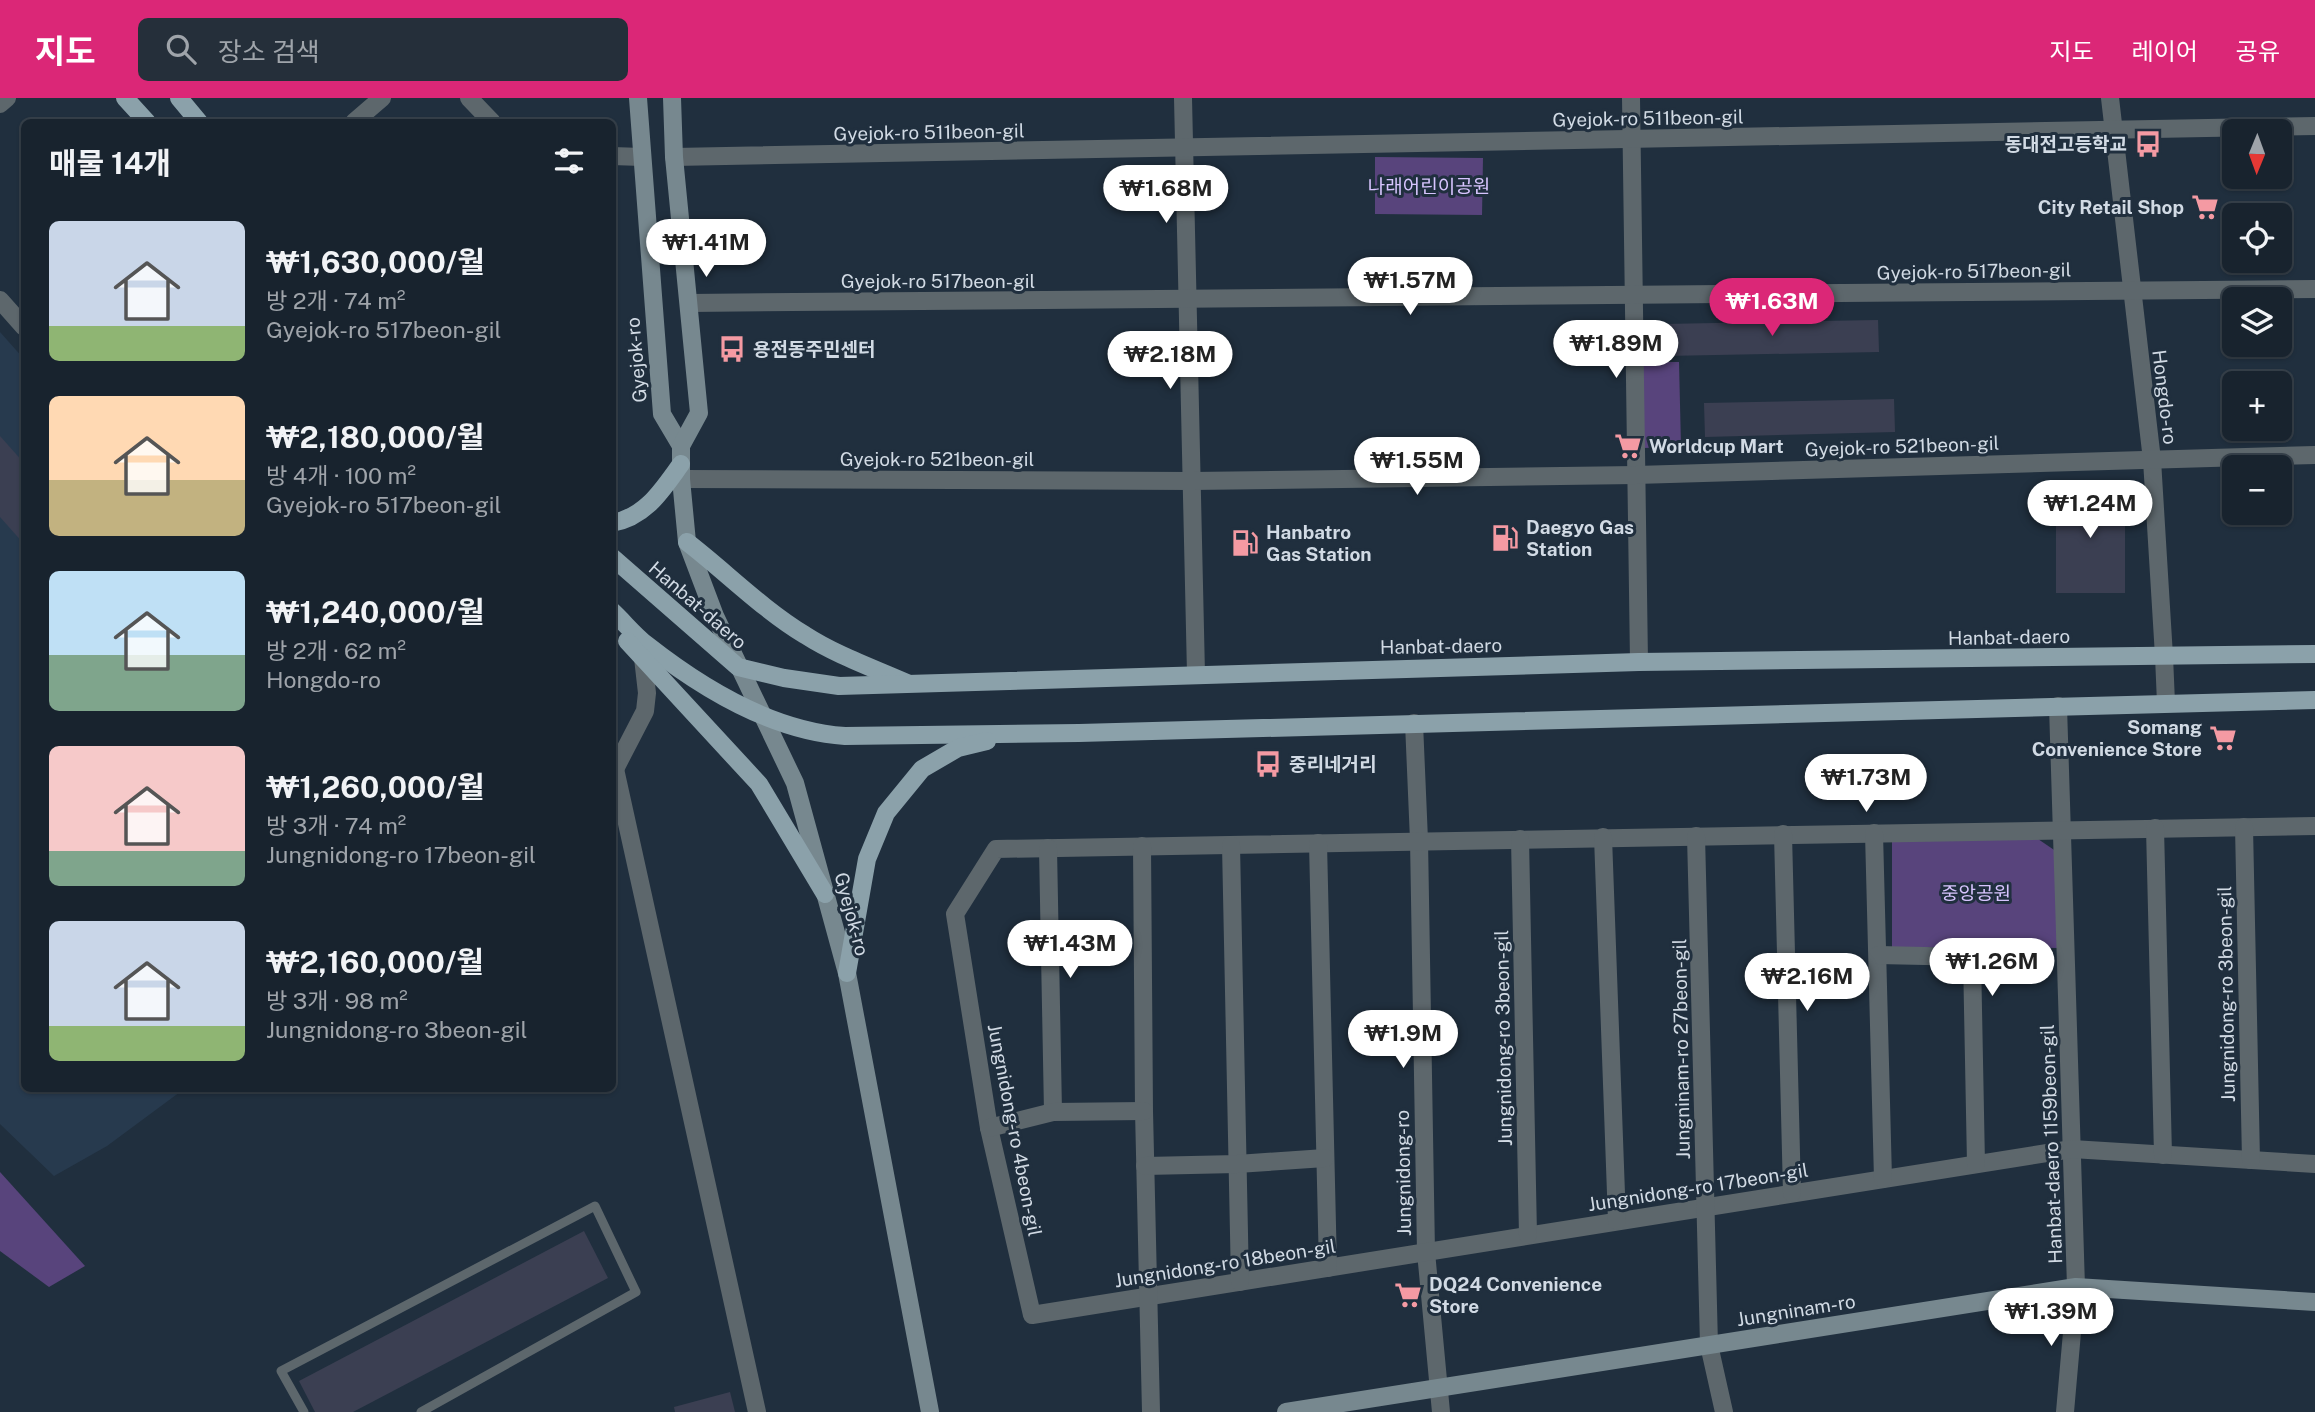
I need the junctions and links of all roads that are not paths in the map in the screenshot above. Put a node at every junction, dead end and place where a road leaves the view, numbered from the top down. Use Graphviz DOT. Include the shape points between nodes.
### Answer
graph roads {
  1 [pos="7,98"];
  2 [pos="125,98"];
  3 [pos="179,98"];
  4 [pos="382,98"];
  5 [pos="469,98"];
  6 [pos="638,98"];
  7 [pos="672,98"];
  8 [pos="1183,98"];
  9 [pos="1631,98"];
  10 [pos="2110,98"];
  11 [pos="0,104"];
  12 [pos="144,119"];
  13 [pos="196,119"];
  14 [pos="358,119"];
  15 [pos="489,119"];
  16 [pos="2315,126"];
  17 [pos="2113,130"];
  18 [pos="1630,139"];
  19 [pos="1185,148"];
  20 [pos="616,156"];
  21 [pos="642,157"];
  22 [pos="674,157"];
  23 [pos="2315,289"];
  24 [pos="2131,291"];
  25 [pos="1634,296"];
  26 [pos="0,300"];
  27 [pos="1187,300"];
  28 [pos="690,303"];
  29 [pos="21,324"];
  30 [pos="681,446"];
  31 [pos="2315,455"];
  32 [pos="2152,460"];
  33 [pos="681,471"];
  34 [pos="1636,475"];
  35 [pos="1192,481"];
  36 [pos="616,522"];
  37 [pos="687,542"];
  38 [pos="616,560"];
  39 [pos="616,615"];
  40 [pos="616,629"];
  41 [pos="2315,654"];
  42 [pos="2164,656"];
  43 [pos="643,658"];
  44 [pos="1639,662"];
  45 [pos="738,667"];
  46 [pos="1196,674"];
  47 [pos="910,684"];
  48 [pos="2315,701"];
  49 [pos="2166,703"];
  50 [pos="2058,706"];
  51 [pos="762,715"];
  52 [pos="1414,723"];
  53 [pos="1079,733"];
  54 [pos="616,766"];
  55 [pos="616,779"];
  56 [pos="2315,826"];
  57 [pos="2244,827"];
  58 [pos="2155,828"];
  59 [pos="2063,830"];
  60 [pos="1874,833"];
  61 [pos="1783,834"];
  62 [pos="1696,836"];
  63 [pos="1603,837"];
  64 [pos="1520,839"];
  65 [pos="1419,840"];
  66 [pos="1318,842"];
  67 [pos="1231,845"];
  68 [pos="1142,846"];
  69 [pos="1048,848"];
  70 [pos="825,894"];
  71 [pos="1878,956"];
  72 [pos="847,973"];
  73 [pos="1144,1111"];
  74 [pos="1053,1112"];
  75 [pos="989,1128"];
  76 [pos="2072,1149"];
  77 [pos="2163,1155"];
  78 [pos="1325,1158"];
  79 [pos="2250,1160"];
  80 [pos="1237,1164"];
  81 [pos="1976,1164"];
  82 [pos="2315,1164"];
  83 [pos="1145,1166"];
  84 [pos="1883,1179"];
  85 [pos="1793,1194"];
  86 [pos="1706,1208"];
  87 [pos="1617,1222"];
  88 [pos="1528,1236"];
  89 [pos="1426,1252"];
  90 [pos="1328,1268"];
  91 [pos="1240,1282"];
  92 [pos="2076,1287"];
  93 [pos="1148,1296"];
  94 [pos="2315,1302"];
  95 [pos="1032,1315"];
  96 [pos="1709,1345"];
  97 [pos="1437,1388"];
  98 [pos="304,1412"];
  99 [pos="421,1412"];
  100 [pos="757,1412"];
  101 [pos="930,1412"];
  102 [pos="1151,1412"];
  103 [pos="1286,1412"];
  104 [pos="1441,1412"];
  105 [pos="1724,1412"];
  106 [pos="2065,1412"];
  1 -- 11 [label="street"];
  2 -- 12 [label="main road"];
  3 -- 13 [label="main road"];
  4 -- 14 [label="street"];
  5 -- 15 [label="street"];
  6 -- 21 [label="main road, Gyejok-ro"];
  7 -- 22 [label="main road, Gyejok-ro"];
  8 -- 19 [label="street"];
  9 -- 18 [label="street"];
  10 -- 17 [label="street, Hongdo-ro"];
  16 -- 17 [label="street, Gyejok-ro 511beon-gil"];
  17 -- 18 [label="street, Gyejok-ro 511beon-gil"];
  17 -- 24 [label="street, Hongdo-ro"];
  18 -- 19 [label="street, Gyejok-ro 511beon-gil"];
  18 -- 25 [label="street"];
  19 -- 22 [label="street, Gyejok-ro 511beon-gil"];
  19 -- 27 [label="street"];
  20 -- 21 [label="street"];
  21 -- 30 [label="main road, Gyejok-ro" via="662,414"];
  22 -- 28 [label="main road, Gyejok-ro"];
  23 -- 24 [label="street, Gyejok-ro 517beon-gil"];
  24 -- 25 [label="street, Gyejok-ro 517beon-gil"];
  24 -- 32 [label="street, Hongdo-ro"];
  25 -- 27 [label="street, Gyejok-ro 517beon-gil"];
  25 -- 34 [label="street"];
  26 -- 29 [label="street"];
  27 -- 28 [label="street, Gyejok-ro 517beon-gil"];
  27 -- 35 [label="street"];
  28 -- 30 [label="main road, Gyejok-ro" via="699,413"];
  30 -- 33 [label="main road, Gyejok-ro"];
  31 -- 32 [label="street, Gyejok-ro 521beon-gil"];
  32 -- 34 [label="street, Gyejok-ro 521beon-gil"];
  32 -- 42 [label="street, Hongdo-ro"];
  33 -- 35 [label="street, Gyejok-ro 521beon-gil"];
  33 -- 36 [label="main road" via="653,502 628,520"];
  33 -- 37 [label="main road, Gyejok-ro"];
  34 -- 35 [label="street, Gyejok-ro 521beon-gil"];
  34 -- 44 [label="street"];
  35 -- 46 [label="street"];
  37 -- 45 [label="main road, Gyejok-ro"];
  37 -- 47 [label="main road" via="805,636"];
  38 -- 45 [label="main road, Hanbat-daero"];
  39 -- 51 [label="main road" via="645,644 704,685"];
  40 -- 43 [label="main road"];
  41 -- 42 [label="main road, Hanbat-daero"];
  42 -- 44 [label="main road, Hanbat-daero"];
  42 -- 49 [label="street, Hongdo-ro"];
  43 -- 54 [label="street" via="645,711"];
  43 -- 70 [label="main road" via="759,784"];
  44 -- 46 [label="main road, Hanbat-daero"];
  45 -- 47 [label="main road, Hanbat-daero" via="839,686"];
  45 -- 51 [label="main road, Gyejok-ro"];
  46 -- 47 [label="main road, Hanbat-daero"];
  48 -- 49 [label="main road"];
  49 -- 50 [label="main road"];
  50 -- 52 [label="main road"];
  50 -- 59 [label="street, Hanbat-daero 1159beon-gil"];
  51 -- 53 [label="main road" via="808,731 845,736"];
  51 -- 70 [label="main road, Gyejok-ro" via="795,783"];
  52 -- 53 [label="main road"];
  52 -- 65 [label="street, Jungnidong-ro"];
  53 -- 72 [label="main road" via="979,743 958,748 922,769 886,813 867,859"];
  55 -- 100 [label="street"];
  56 -- 57 [label="street"];
  57 -- 58 [label="street"];
  57 -- 79 [label="street, Jungnidong-ro 3beon-gil"];
  58 -- 59 [label="street"];
  58 -- 77 [label="street"];
  59 -- 60 [label="street"];
  59 -- 76 [label="street, Hanbat-daero 1159beon-gil"];
  60 -- 61 [label="street"];
  60 -- 71 [label="street"];
  61 -- 62 [label="street"];
  61 -- 85 [label="street"];
  62 -- 63 [label="street"];
  62 -- 86 [label="street, Jungninam-ro 27beon-gil"];
  63 -- 64 [label="street"];
  63 -- 87 [label="street"];
  64 -- 65 [label="street"];
  64 -- 88 [label="street, Jungnidong-ro 3beon-gil"];
  65 -- 66 [label="street, Jungnidong-ro 4beon-gil"];
  65 -- 89 [label="street, Jungnidong-ro"];
  66 -- 67 [label="street, Jungnidong-ro 4beon-gil"];
  66 -- 78 [label="street"];
  67 -- 68 [label="street, Jungnidong-ro 4beon-gil"];
  67 -- 80 [label="street"];
  68 -- 69 [label="street, Jungnidong-ro 4beon-gil"];
  68 -- 73 [label="street"];
  69 -- 74 [label="street"];
  69 -- 75 [label="street, Jungnidong-ro 4beon-gil" via="996,849 956,914"];
  70 -- 72 [label="main road, Gyejok-ro"];
  71 -- 81 [label="street" via="1972,957"];
  71 -- 84 [label="street"];
  72 -- 101 [label="main road, Gyejok-ro"];
  73 -- 74 [label="street"];
  73 -- 83 [label="street"];
  74 -- 75 [label="street"];
  75 -- 95 [label="street, Jungnidong-ro 4beon-gil"];
  76 -- 77 [label="street, Jungnidong-ro 17beon-gil"];
  76 -- 81 [label="street, Jungnidong-ro 17beon-gil"];
  76 -- 92 [label="street, Hanbat-daero 1159beon-gil"];
  77 -- 79 [label="street, Jungnidong-ro 17beon-gil"];
  78 -- 80 [label="street"];
  78 -- 90 [label="street"];
  79 -- 82 [label="street, Jungnidong-ro 17beon-gil"];
  80 -- 83 [label="street"];
  80 -- 91 [label="street"];
  81 -- 84 [label="street, Jungnidong-ro 17beon-gil"];
  83 -- 93 [label="street"];
  84 -- 85 [label="street, Jungnidong-ro 17beon-gil"];
  85 -- 86 [label="street, Jungnidong-ro 17beon-gil"];
  86 -- 87 [label="street, Jungnidong-ro 17beon-gil"];
  86 -- 96 [label="street, Jungninam-ro 27beon-gil"];
  87 -- 88 [label="street, Jungnidong-ro 17beon-gil"];
  88 -- 89 [label="street, Jungnidong-ro 17beon-gil"];
  89 -- 90 [label="street, Jungnidong-ro 18beon-gil"];
  89 -- 97 [label="street, Jungnidong-ro"];
  90 -- 91 [label="street, Jungnidong-ro 18beon-gil"];
  91 -- 93 [label="street, Jungnidong-ro 18beon-gil"];
  92 -- 94 [label="main road, Jungninam-ro"];
  92 -- 96 [label="main road, Jungninam-ro"];
  92 -- 106 [label="street, Hanbat-daero 1159beon-gil"];
  93 -- 95 [label="street, Jungnidong-ro 18beon-gil"];
  93 -- 102 [label="street"];
  96 -- 97 [label="main road, Jungninam-ro"];
  96 -- 105 [label="street, Jungninam-ro 27beon-gil"];
  97 -- 103 [label="main road, Jungninam-ro"];
  97 -- 104 [label="street, Jungnidong-ro"];
  98 -- 99 [label="lane" via="281,1371 595,1206 636,1292"];
}
